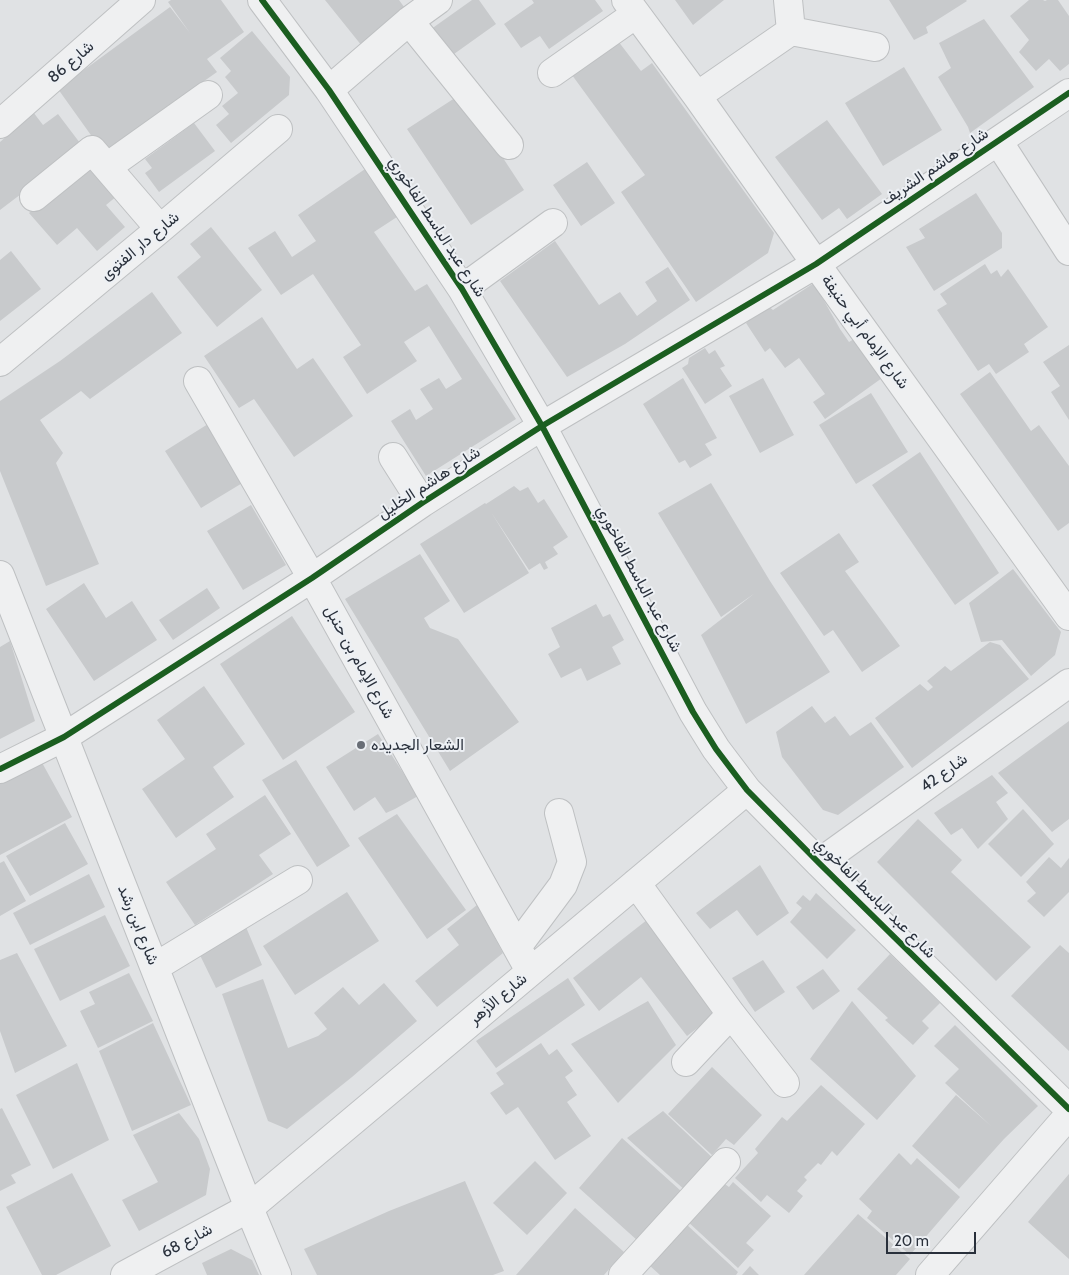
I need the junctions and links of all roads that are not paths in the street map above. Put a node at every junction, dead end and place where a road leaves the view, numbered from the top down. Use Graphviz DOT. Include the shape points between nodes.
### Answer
graph roads {
  1 [pos="141,0"];
  2 [pos="262,0"];
  3 [pos="438,0"];
  4 [pos="788,0"];
  5 [pos="631,7"];
  6 [pos="409,21"];
  7 [pos="790,31"];
  8 [pos="875,47"];
  9 [pos="552,73"];
  10 [pos="329,90"];
  11 [pos="1069,93"];
  12 [pos="208,95"];
  13 [pos="697,96"];
  14 [pos="0,124"];
  15 [pos="278,129"];
  16 [pos="998,141"];
  17 [pos="508,145"];
  18 [pos="107,167"];
  19 [pos="34,197"];
  20 [pos="553,223"];
  21 [pos="160,230"];
  22 [pos="1069,251"];
  23 [pos="816,264"];
  24 [pos="462,289"];
  25 [pos="0,362"];
  26 [pos="198,381"];
  27 [pos="542,426"];
  28 [pos="393,457"];
  29 [pos="422,503"];
  30 [pos="0,574"];
  31 [pos="312,578"];
  32 [pos="1069,616"];
  33 [pos="1069,683"];
  34 [pos="64,737"];
  35 [pos="0,769"];
  36 [pos="747,790"];
  37 [pos="559,813"];
  38 [pos="819,863"];
  39 [pos="298,880"];
  40 [pos="636,883"];
  41 [pos="517,947"];
  42 [pos="155,967"];
  43 [pos="530,971"];
  44 [pos="731,1014"];
  45 [pos="686,1062"];
  46 [pos="785,1084"];
  47 [pos="1069,1109"];
  48 [pos="1069,1115"];
  49 [pos="726,1162"];
  50 [pos="249,1208"];
  51 [pos="125,1275"];
  52 [pos="277,1275"];
  53 [pos="623,1275"];
  54 [pos="930,1275"];
  1 -- 14 [label="street, شارع 86"];
  2 -- 10 [label="street, شارع عبد الباسط الفاخوري"];
  3 -- 6 [label="street"];
  4 -- 7 [label="street"];
  5 -- 9 [label="street"];
  5 -- 13 [label="street, شارع الإمام أبي حنيفة"];
  6 -- 10 [label="street"];
  6 -- 17 [label="street"];
  7 -- 8 [label="street"];
  7 -- 13 [label="street"];
  10 -- 24 [label="street, شارع عبد الباسط الفاخوري"];
  11 -- 16 [label="street, شارع هاشم الشريف"];
  12 -- 18 [label="street"];
  13 -- 23 [label="street, شارع الإمام أبي حنيفة"];
  15 -- 21 [label="street, شارع دار الفتوى"];
  16 -- 22 [label="street"];
  16 -- 23 [label="street, شارع هاشم الشريف"];
  18 -- 19 [label="street" via="92,150"];
  18 -- 21 [label="street"];
  20 -- 24 [label="street"];
  21 -- 25 [label="street, شارع دار الفتوى"];
  23 -- 27 [label="street, شارع هاشم الخليل"];
  23 -- 32 [label="street, شارع الإمام أبي حنيفة"];
  24 -- 27 [label="street, شارع عبد الباسط الفاخوري"];
  26 -- 31 [label="street, شارع الإمام بن حنبل"];
  27 -- 29 [label="street, شارع هاشم الخليل"];
  27 -- 36 [label="street, شارع عبد الباسط الفاخوري" via="694,712 716,749"];
  28 -- 29 [label="street"];
  29 -- 31 [label="street, شارع هاشم الخليل"];
  30 -- 34 [label="street, شارع ابن رشد"];
  31 -- 34 [label="street, شارع هاشم الخليل"];
  31 -- 41 [label="street, شارع الإمام بن حنبل"];
  33 -- 38 [label="street, شارع 42"];
  34 -- 35 [label="street, شارع هاشم الخليل"];
  34 -- 42 [label="street, شارع ابن رشد"];
  36 -- 38 [label="street, شارع عبد الباسط الفاخوري"];
  36 -- 40 [label="street, شارع الأزهر"];
  37 -- 41 [label="street" via="572,862 563,885"];
  38 -- 47 [label="street, شارع عبد الباسط الفاخوري"];
  39 -- 42 [label="street"];
  40 -- 43 [label="street, شارع الأزهر"];
  40 -- 44 [label="street"];
  41 -- 43 [label="street, شارع الإمام بن حنبل"];
  42 -- 50 [label="street, شارع ابن رشد"];
  43 -- 50 [label="street, شارع الأزهر"];
  44 -- 45 [label="street"];
  44 -- 46 [label="street"];
  48 -- 54 [label="street"];
  49 -- 53 [label="street"];
  50 -- 51 [label="street, شارع 68"];
  50 -- 52 [label="street, شارع ابن رشد"];
}
